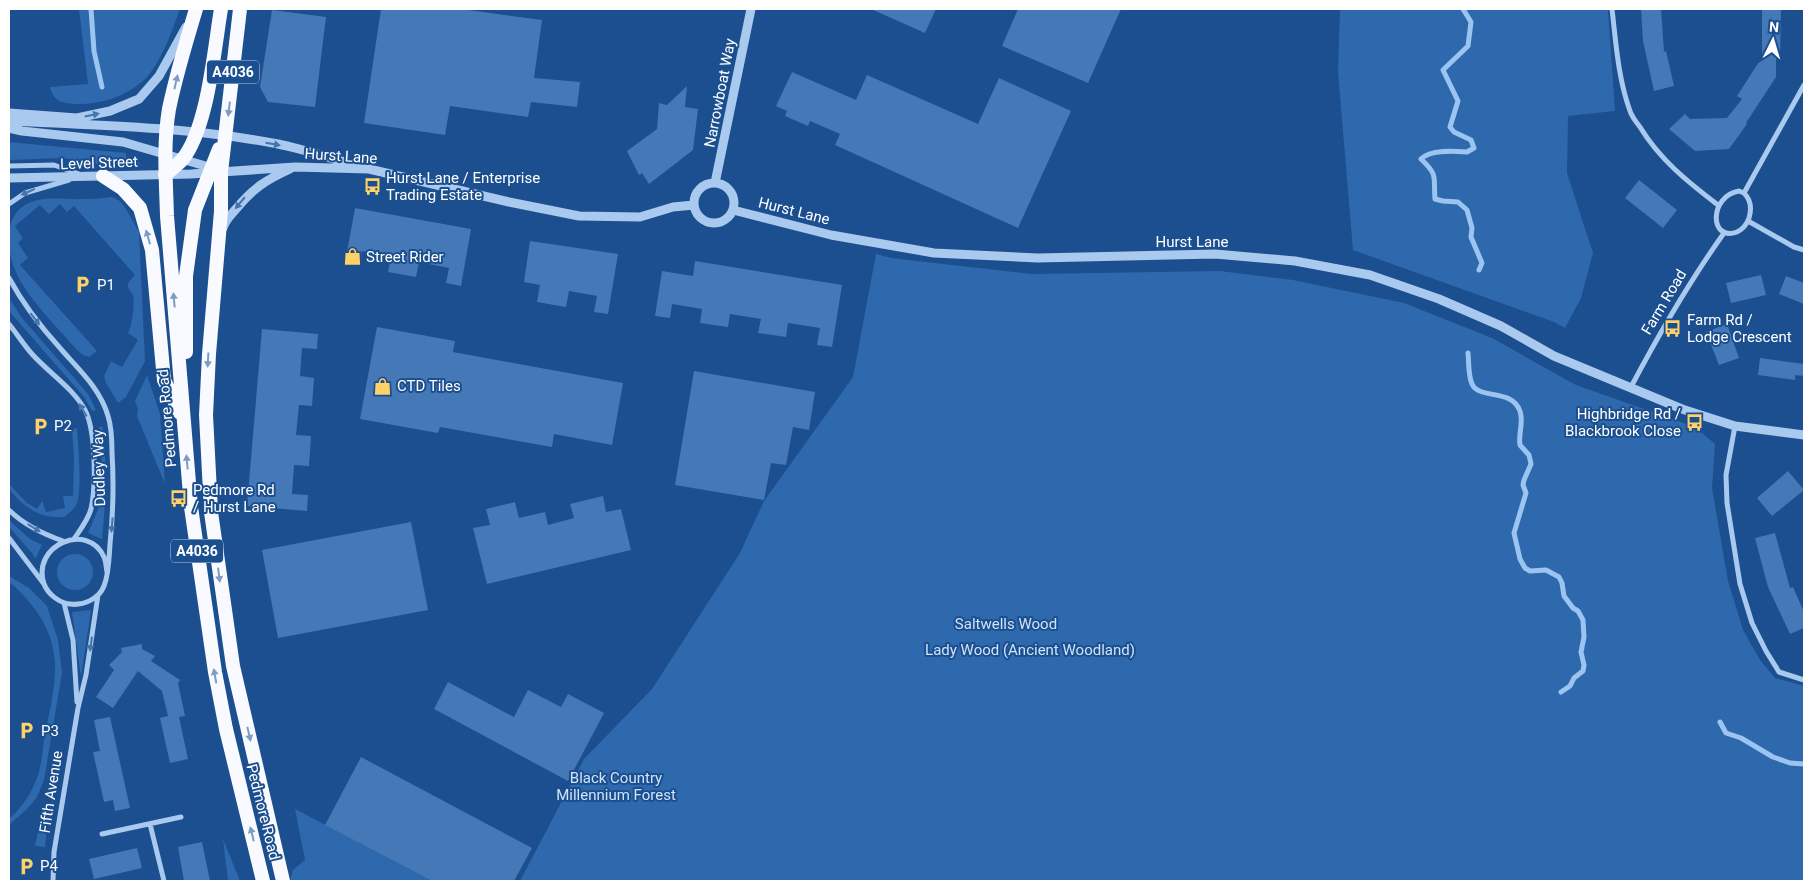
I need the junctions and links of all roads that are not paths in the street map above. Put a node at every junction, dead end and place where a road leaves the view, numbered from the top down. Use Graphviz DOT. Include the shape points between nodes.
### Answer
graph roads {
  1 [pos="196,9"];
  2 [pos="221,9"];
  3 [pos="240,9"];
  4 [pos="751,9"];
  5 [pos="1612,9"];
  6 [pos="1804,85"];
  7 [pos="9,113"];
  8 [pos="9,122"];
  9 [pos="9,128"];
  10 [pos="167,130"];
  11 [pos="197,132"];
  12 [pos="225,136"];
  13 [pos="166,154"];
  14 [pos="183,159"];
  15 [pos="9,166"];
  16 [pos="294,166"];
  17 [pos="369,169"];
  18 [pos="214,171"];
  19 [pos="191,174"];
  20 [pos="165,175"];
  21 [pos="84,176"];
  22 [pos="102,176"];
  23 [pos="9,178"];
  24 [pos="715,182"];
  25 [pos="1744,192"];
  26 [pos="9,204"];
  27 [pos="694,205"];
  28 [pos="1718,205"];
  29 [pos="733,210"];
  30 [pos="1748,222"];
  31 [pos="1724,233"];
  32 [pos="1804,250"];
  33 [pos="218,260"];
  34 [pos="9,278"];
  35 [pos="9,324"];
  36 [pos="1630,387"];
  37 [pos="184,420"];
  38 [pos="1735,426"];
  39 [pos="1804,435"];
  40 [pos="9,510"];
  41 [pos="9,538"];
  42 [pos="74,539"];
  43 [pos="63,541"];
  44 [pos="107,572"];
  45 [pos="44,585"];
  46 [pos="98,595"];
  47 [pos="64,603"];
  48 [pos="1804,680"];
  49 [pos="78,708"];
  50 [pos="181,817"];
  51 [pos="150,824"];
  52 [pos="102,834"];
  53 [pos="53,881"];
  54 [pos="164,881"];
  55 [pos="263,881"];
  56 [pos="283,881"];
  7 -- 1 [label="street, one-way" via="77,118 110,111 139,99 159,76"];
  10 -- 1 [label="highway, Pedmore Road / A4036, one-way" via="169,110"];
  2 -- 11 [label="highway" via="206,104"];
  3 -- 12 [label="highway, Pedmore Road / A4036, one-way"];
  4 -- 24 [label="street, Narrowboat Way"];
  5 -- 28 [label="street" via="1622,85 1630,113 1650,145 1694,188"];
  6 -- 25 [label="street"];
  8 -- 10 [label="street"];
  9 -- 13 [label="street" via="124,142"];
  10 -- 11 [label="street"];
  10 -- 13 [label="highway, Pedmore Road / A4036"];
  11 -- 12 [label="street"];
  11 -- 14 [label="highway"];
  12 -- 17 [label="street, one-way" via="278,144"];
  12 -- 18 [label="highway, Pedmore Road / A4036"];
  13 -- 14 [label="street"];
  13 -- 20 [label="highway, Pedmore Road / A4036"];
  14 -- 18 [label="street"];
  14 -- 20 [label="highway"];
  15 -- 21 [label="street" via="54,165"];
  16 -- 17 [label="street, Hurst Lane"];
  16 -- 18 [label="street, Hurst Lane"];
  16 -- 33 [label="street, one-way" via="266,180 247,195 225,222"];
  17 -- 27 [label="street, Hurst Lane" via="578,216 640,217 673,207"];
  18 -- 19 [label="street, Hurst Lane"];
  18 -- 33 [label="highway, Pedmore Road / A4036" via="221,211"];
  18 -- 37 [label="highway" via="195,210 186,276"];
  19 -- 20 [label="street, Level Street"];
  20 -- 22 [label="street, Level Street"];
  37 -- 20 [label="highway, Pedmore Road / A4036, one-way"];
  21 -- 22 [label="street, Level Street"];
  21 -- 23 [label="street, Level Street"];
  21 -- 26 [label="street, one-way" via="24,193"];
  37 -- 22 [label="highway, one-way" via="164,380 152,250 140,208 124,189"];
  24 -- 27 [label="street" via="698,191"];
  24 -- 29 [label="street" via="730,190 735,203"];
  25 -- 28 [label="street" via="1731,192"];
  25 -- 30 [label="street" via="1750,204"];
  27 -- 29 [label="street" via="699,216 711,223 722,221"];
  28 -- 31 [label="street" via="1716,222"];
  29 -- 36 [label="street, Hurst Lane" via="831,234 934,253 1038,258 1215,254 1295,261 1370,276 1439,299 1501,326 1554,356"];
  30 -- 31 [label="street" via="1739,231"];
  30 -- 32 [label="street"];
  31 -- 36 [label="street, Farm Road" via="1667,321"];
  33 -- 56 [label="highway, Pedmore Road / A4036, one-way" via="206,415 211,512 233,666"];
  34 -- 44 [label="street, Dudley Way, one-way" via="22,303 88,379 108,415 113,508"];
  42 -- 35 [label="street, Dudley Way, one-way" via="91,510 93,448 89,421 72,393 32,354"];
  36 -- 38 [label="street, Hurst Lane" via="1682,409"];
  55 -- 37 [label="highway, Pedmore Road / A4036, one-way" via="215,672 191,507"];
  38 -- 39 [label="street, Hurst Lane"];
  38 -- 48 [label="street" via="1726,475 1727,503 1740,584 1752,623 1766,651 1780,672"];
  40 -- 43 [label="street, one-way" via="46,535"];
  41 -- 45 [label="street"];
  42 -- 43 [label="street"];
  42 -- 44 [label="street" via="91,544 100,551"];
  43 -- 45 [label="street" via="53,547 45,558 42,571"];
  44 -- 46 [label="street" via="104,587"];
  45 -- 47 [label="street"];
  46 -- 47 [label="street" via="82,604"];
  46 -- 49 [label="street, Fifth Avenue, one-way"];
  47 -- 49 [label="street, Fifth Avenue" via="73,640"];
  49 -- 53 [label="street, Fifth Avenue" via="54,852"];
  50 -- 51 [label="street"];
  51 -- 52 [label="street"];
  51 -- 54 [label="street"];
}
